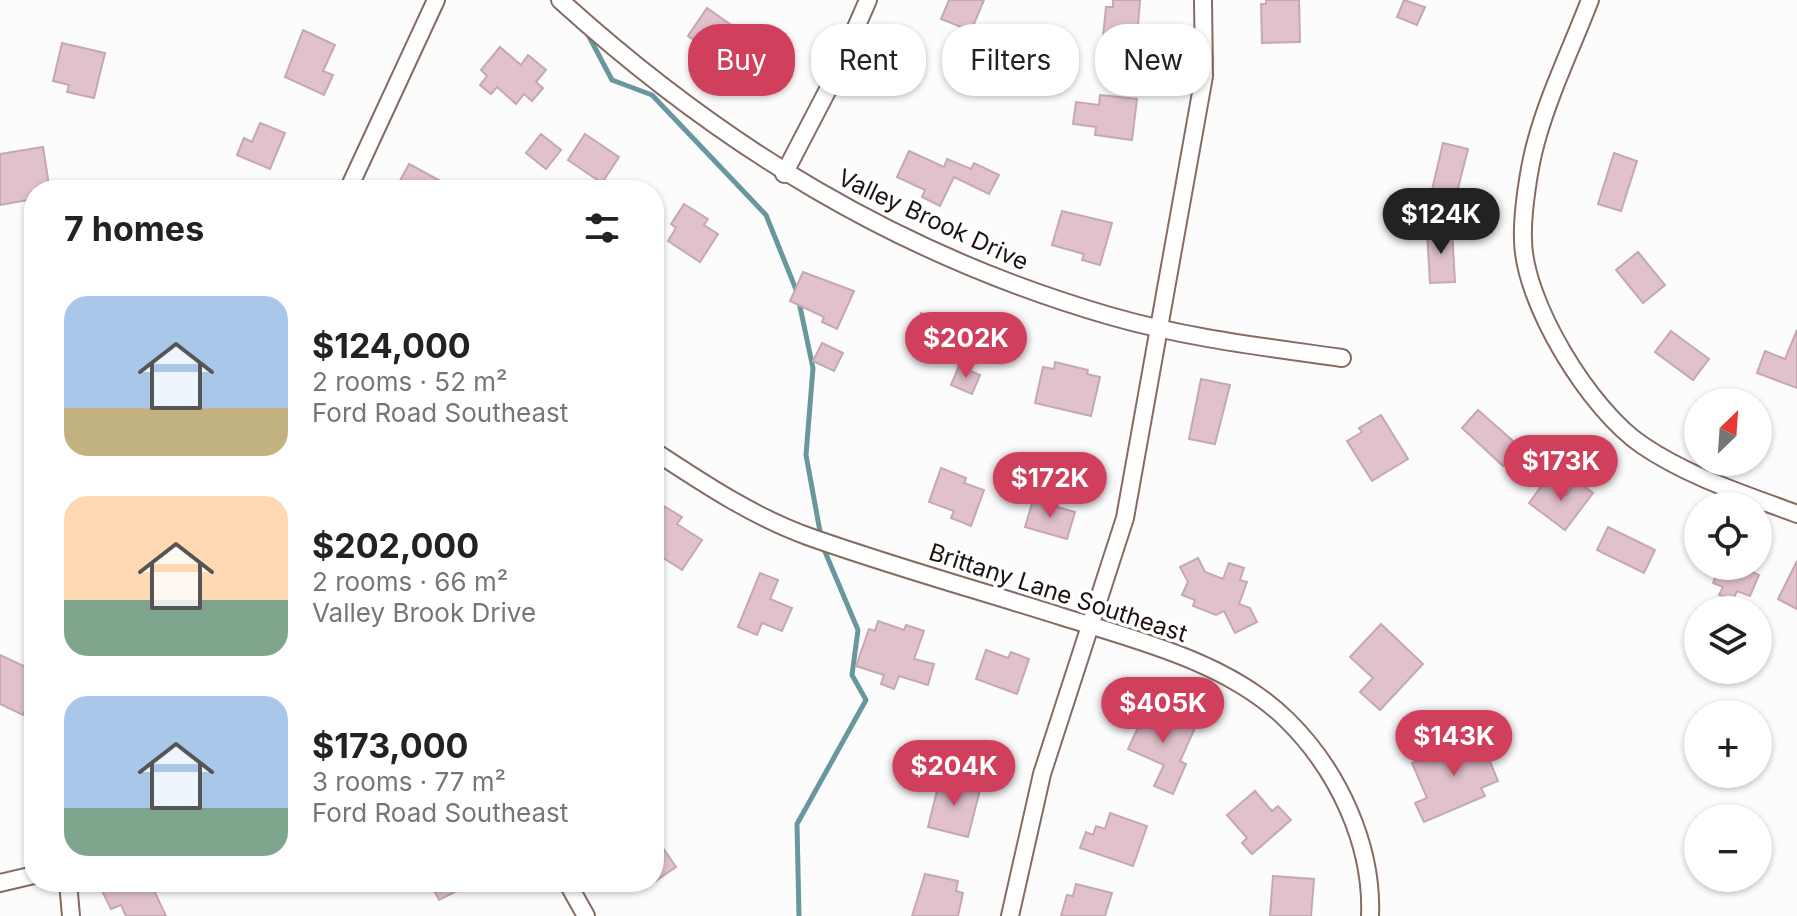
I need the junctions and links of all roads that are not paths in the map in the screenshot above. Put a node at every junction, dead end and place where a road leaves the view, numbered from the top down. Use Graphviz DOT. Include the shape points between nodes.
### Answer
graph roads {
  1 [pos="436,0"];
  2 [pos="560,0"];
  3 [pos="868,0"];
  4 [pos="1203,0"];
  5 [pos="1590,0"];
  6 [pos="784,174"];
  7 [pos="353,180"];
  8 [pos="1157,326"];
  9 [pos="1342,358"];
  10 [pos="664,457"];
  11 [pos="1797,514"];
  12 [pos="1091,626"];
  13 [pos="24,877"];
  14 [pos="0,883"];
  15 [pos="69,892"];
  16 [pos="573,892"];
  17 [pos="71,916"];
  18 [pos="586,916"];
  19 [pos="1010,916"];
  20 [pos="1370,916"];
  1 -- 7 [label="street"];
  2 -- 6 [label="street, Valley Brook Drive" via="668,93"];
  3 -- 6 [label="street"];
  4 -- 8 [label="street" via="1204,76"];
  5 -- 11 [label="street" via="1535,143 1523,238 1526,264 1546,317 1584,381 1621,428 1641,444 1702,479"];
  6 -- 8 [label="street, Valley Brook Drive" via="856,215 969,267 1099,313"];
  8 -- 9 [label="street, Valley Brook Drive"];
  8 -- 12 [label="street" via="1125,518"];
  10 -- 12 [label="street, Brittany Lane Southeast" via="745,509 804,535"];
  12 -- 19 [label="street" via="1042,774"];
  12 -- 20 [label="street, Brittany Lane Southeast" via="1213,671 1286,718 1328,772 1358,835 1368,865"];
  13 -- 14 [label="street"];
  15 -- 17 [label="street"];
  16 -- 18 [label="street"];
}
